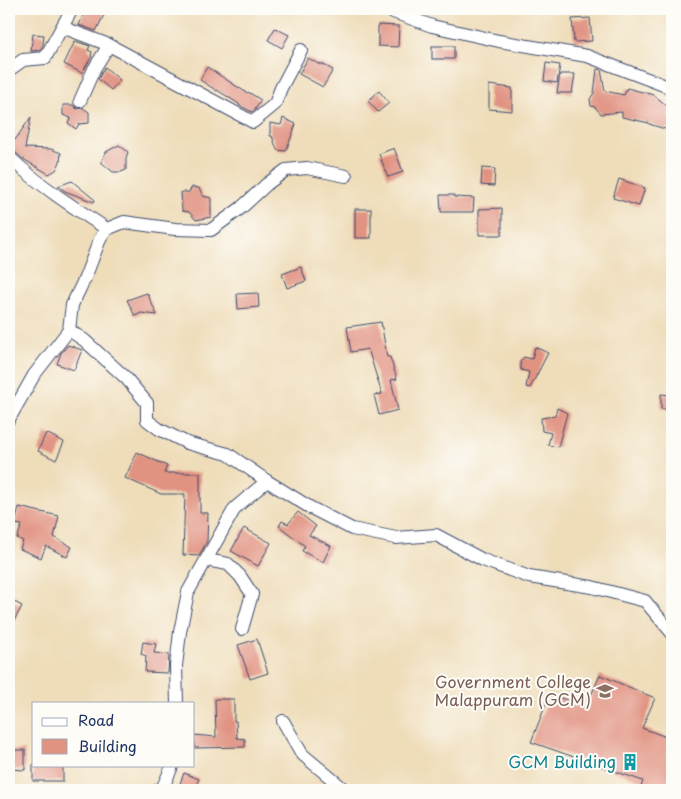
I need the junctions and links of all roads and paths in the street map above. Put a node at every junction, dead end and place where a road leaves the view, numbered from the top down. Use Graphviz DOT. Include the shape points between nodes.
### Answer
graph roads {
  1 [pos="72,9"];
  2 [pos="385,9"];
  3 [pos="62,27"];
  4 [pos="109,45"];
  5 [pos="301,50"];
  6 [pos="9,70"];
  7 [pos="672,91"];
  8 [pos="80,101"];
  9 [pos="9,157"];
  10 [pos="346,176"];
  11 [pos="107,228"];
  12 [pos="69,330"];
  13 [pos="9,419"];
  14 [pos="267,481"];
  15 [pos="206,560"];
  16 [pos="242,629"];
  17 [pos="672,632"];
  18 [pos="176,702"];
  19 [pos="283,720"];
  20 [pos="172,766"];
  21 [pos="158,790"];
  22 [pos="345,790"];
  1 -- 3 [label="street"];
  2 -- 7 [label="street" via="442,28 587,56"];
  3 -- 4 [label="street"];
  3 -- 6 [label="street" via="44,58 23,60"];
  4 -- 5 [label="street" via="253,122 275,104"];
  4 -- 8 [label="street"];
  9 -- 11 [label="street" via="69,205"];
  10 -- 11 [label="street" via="307,168 286,170 212,230 124,222"];
  11 -- 12 [label="street" via="72,305"];
  12 -- 13 [label="street" via="34,375"];
  12 -- 14 [label="street" via="126,378 147,403 147,420 187,443 228,454"];
  14 -- 15 [label="street" via="235,508"];
  14 -- 17 [label="street" via="352,529 396,538 436,534 483,560 529,577 592,587 645,601"];
  15 -- 16 [label="street" via="228,564 252,594"];
  15 -- 18 [label="street" via="188,592 176,666"];
  19 -- 22 [label="street" via="302,754"];
  20 -- 21 [label="street" via="162,789"];
}
